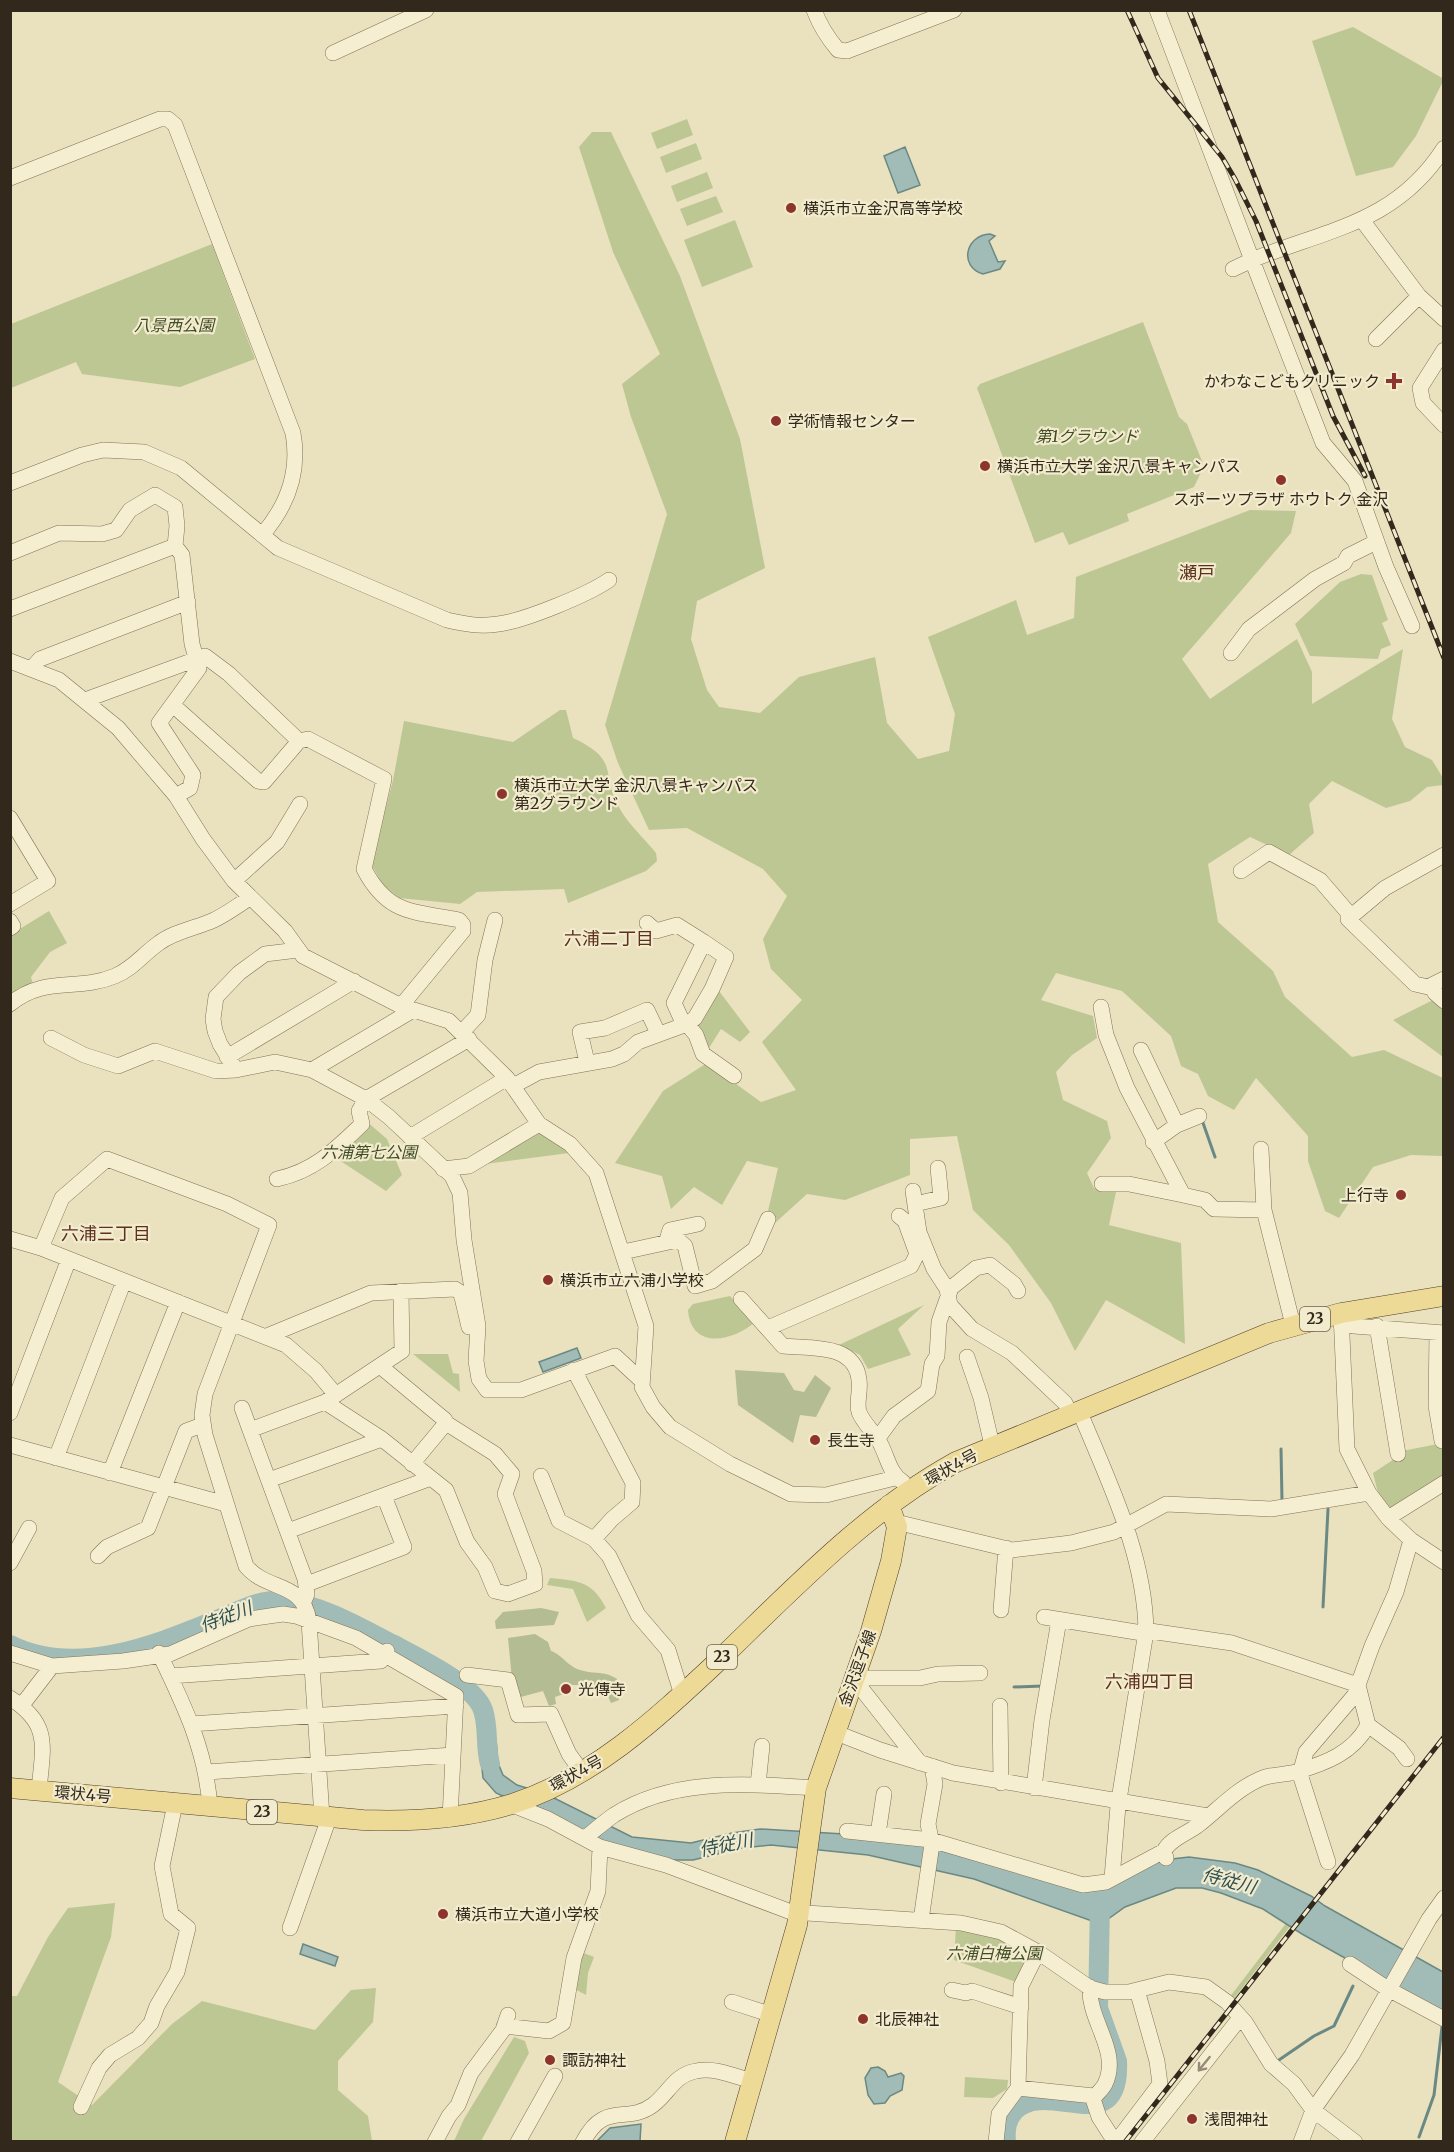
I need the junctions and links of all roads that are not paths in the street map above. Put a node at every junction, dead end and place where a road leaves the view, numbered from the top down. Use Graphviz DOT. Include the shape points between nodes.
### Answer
graph roads {
  1 [pos="426,10"];
  2 [pos="814,10"];
  3 [pos="954,10"];
  4 [pos="1157,10"];
  5 [pos="333,53"];
  6 [pos="1443,148"];
  7 [pos="10,178"];
  8 [pos="1362,220"];
  9 [pos="1252,260"];
  10 [pos="1233,269"];
  11 [pos="1419,296"];
  12 [pos="1441,314"];
  13 [pos="1376,339"];
  14 [pos="1443,350"];
  15 [pos="1443,425"];
  16 [pos="10,483"];
  17 [pos="262,535"];
  18 [pos="1376,542"];
  19 [pos="175,546"];
  20 [pos="10,553"];
  21 [pos="609,580"];
  22 [pos="188,602"];
  23 [pos="10,609"];
  24 [pos="1412,626"];
  25 [pos="1231,653"];
  26 [pos="197,660"];
  27 [pos="10,661"];
  28 [pos="32,668"];
  29 [pos="86,700"];
  30 [pos="174,706"];
  31 [pos="298,741"];
  32 [pos="176,796"];
  33 [pos="300,804"];
  34 [pos="10,818"];
  35 [pos="1443,855"];
  36 [pos="1241,872"];
  37 [pos="234,881"];
  38 [pos="250,898"];
  39 [pos="10,904"];
  40 [pos="1351,916"];
  41 [pos="495,920"];
  42 [pos="10,921"];
  43 [pos="647,922"];
  44 [pos="10,928"];
  45 [pos="704,942"];
  46 [pos="298,950"];
  47 [pos="354,981"];
  48 [pos="1438,982"];
  49 [pos="1443,1000"];
  50 [pos="10,1004"];
  51 [pos="1101,1007"];
  52 [pos="407,1008"];
  53 [pos="685,1024"];
  54 [pos="658,1034"];
  55 [pos="466,1035"];
  56 [pos="51,1038"];
  57 [pos="1141,1050"];
  58 [pos="227,1057"];
  59 [pos="586,1062"];
  60 [pos="236,1070"];
  61 [pos="312,1070"];
  62 [pos="734,1076"];
  63 [pos="510,1082"];
  64 [pos="366,1099"];
  65 [pos="1199,1116"];
  66 [pos="539,1124"];
  67 [pos="1177,1125"];
  68 [pos="410,1137"];
  69 [pos="1153,1142"];
  70 [pos="1261,1149"];
  71 [pos="938,1168"];
  72 [pos="443,1169"];
  73 [pos="277,1179"];
  74 [pos="1102,1184"];
  75 [pos="1183,1195"];
  76 [pos="1264,1210"];
  77 [pos="899,1216"];
  78 [pos="768,1219"];
  79 [pos="698,1224"];
  80 [pos="667,1240"];
  81 [pos="12,1243"];
  82 [pos="41,1248"];
  83 [pos="623,1252"];
  84 [pos="69,1259"];
  85 [pos="124,1281"];
  86 [pos="1018,1291"];
  87 [pos="401,1292"];
  88 [pos="1443,1296"];
  89 [pos="947,1297"];
  90 [pos="741,1299"];
  91 [pos="178,1302"];
  92 [pos="1341,1319"];
  93 [pos="232,1322"];
  94 [pos="1293,1325"];
  95 [pos="1377,1326"];
  96 [pos="768,1328"];
  97 [pos="1440,1333"];
  98 [pos="267,1336"];
  99 [pos="967,1357"];
  100 [pos="476,1361"];
  101 [pos="381,1366"];
  102 [pos="574,1370"];
  103 [pos="641,1380"];
  104 [pos="331,1399"];
  105 [pos="242,1408"];
  106 [pos="1075,1412"];
  107 [pos="10,1413"];
  108 [pos="446,1423"];
  109 [pos="202,1425"];
  110 [pos="250,1430"];
  111 [pos="878,1438"];
  112 [pos="382,1439"];
  113 [pos="1442,1441"];
  114 [pos="10,1445"];
  115 [pos="992,1445"];
  116 [pos="1398,1454"];
  117 [pos="56,1458"];
  118 [pos="412,1464"];
  119 [pos="110,1473"];
  120 [pos="541,1476"];
  121 [pos="431,1478"];
  122 [pos="895,1478"];
  123 [pos="269,1480"];
  124 [pos="1443,1483"];
  125 [pos="164,1487"];
  126 [pos="914,1488"];
  127 [pos="1369,1493"];
  128 [pos="384,1496"];
  129 [pos="226,1504"];
  130 [pos="893,1514"];
  131 [pos="1388,1518"];
  132 [pos="1126,1526"];
  133 [pos="29,1528"];
  134 [pos="288,1531"];
  135 [pos="594,1539"];
  136 [pos="1411,1540"];
  137 [pos="1006,1548"];
  138 [pos="98,1556"];
  139 [pos="1443,1562"];
  140 [pos="10,1563"];
  141 [pos="307,1603"];
  142 [pos="1002,1610"];
  143 [pos="1146,1632"];
  144 [pos="386,1652"];
  145 [pos="10,1653"];
  146 [pos="159,1653"];
  147 [pos="312,1665"];
  148 [pos="52,1666"];
  149 [pos="980,1673"];
  150 [pos="170,1676"];
  151 [pos="467,1676"];
  152 [pos="853,1678"];
  153 [pos="1359,1688"];
  154 [pos="682,1695"];
  155 [pos="16,1702"];
  156 [pos="456,1706"];
  157 [pos="1000,1706"];
  158 [pos="315,1715"];
  159 [pos="191,1724"];
  160 [pos="1368,1725"];
  161 [pos="834,1732"];
  162 [pos="762,1746"];
  163 [pos="453,1755"];
  164 [pos="1407,1759"];
  165 [pos="319,1765"];
  166 [pos="926,1765"];
  167 [pos="1300,1770"];
  168 [pos="207,1772"];
  169 [pos="582,1772"];
  170 [pos="1001,1783"];
  171 [pos="758,1785"];
  172 [pos="10,1788"];
  173 [pos="816,1788"];
  174 [pos="1034,1788"];
  175 [pos="39,1790"];
  176 [pos="884,1794"];
  177 [pos="1120,1801"];
  178 [pos="175,1804"];
  179 [pos="511,1804"];
  180 [pos="210,1807"];
  181 [pos="1208,1816"];
  182 [pos="326,1818"];
  183 [pos="450,1818"];
  184 [pos="847,1831"];
  185 [pos="878,1834"];
  186 [pos="586,1837"];
  187 [pos="931,1842"];
  188 [pos="600,1847"];
  189 [pos="1328,1862"];
  190 [pos="1112,1878"];
  191 [pos="1442,1903"];
  192 [pos="800,1912"];
  193 [pos="921,1920"];
  194 [pos="290,1928"];
  195 [pos="1038,1952"];
  196 [pos="1350,1964"];
  197 [pos="1390,1987"];
  198 [pos="1095,1989"];
  199 [pos="952,1990"];
  200 [pos="1137,1990"];
  201 [pos="732,2001"];
  202 [pos="1021,2007"];
  203 [pos="772,2016"];
  204 [pos="1240,2018"];
  205 [pos="1443,2019"];
  206 [pos="555,2076"];
  207 [pos="751,2081"];
  208 [pos="1018,2088"];
  209 [pos="1094,2102"];
  210 [pos="81,2107"];
  211 [pos="1312,2110"];
  212 [pos="435,2142"];
  213 [pos="518,2142"];
  214 [pos="583,2142"];
  215 [pos="735,2142"];
  216 [pos="996,2142"];
  217 [pos="1116,2142"];
  218 [pos="1142,2142"];
  219 [pos="1301,2142"];
  220 [pos="1355,2142"];
  1 -- 5 [label="street"];
  2 -- 3 [label="street" via="833,44 838,50 847,51"];
  4 -- 9 [label="street"];
  6 -- 8 [label="street" via="1408,192"];
  7 -- 17 [label="street" via="160,119 175,125 293,433 295,453 290,488 279,513"];
  8 -- 9 [label="street"];
  8 -- 11 [label="street"];
  9 -- 10 [label="street"];
  9 -- 18 [label="street" via="1323,443 1354,481"];
  11 -- 12 [label="street"];
  11 -- 13 [label="street"];
  14 -- 15 [label="street" via="1420,388 1423,403"];
  16 -- 17 [label="street" via="103,450 144,452 181,468"];
  17 -- 21 [label="street" via="278,548 447,620 465,624 515,620"];
  18 -- 24 [label="street"];
  18 -- 25 [label="street" via="1348,555 1344,563 1315,579 1249,629"];
  19 -- 20 [label="street" via="176,507 155,495 130,510 116,530 102,534 59,533"];
  19 -- 22 [label="street" via="182,555"];
  19 -- 23 [label="street"];
  22 -- 26 [label="street"];
  22 -- 28 [label="street" via="40,659"];
  26 -- 29 [label="street"];
  26 -- 30 [label="street" via="196,675"];
  26 -- 31 [label="street" via="205,656 229,674"];
  27 -- 28 [label="street"];
  28 -- 29 [label="street" via="59,680"];
  29 -- 32 [label="street" via="132,742"];
  30 -- 31 [label="street" via="258,782 264,782"];
  30 -- 32 [label="street" via="159,723 194,782"];
  31 -- 52 [label="street" via="308,739 384,780 364,870 375,890 396,907 459,920 463,925 463,931"];
  32 -- 37 [label="street"];
  33 -- 37 [label="street" via="277,842"];
  34 -- 39 [label="street" via="48,881"];
  35 -- 40 [label="street" via="1385,888"];
  36 -- 40 [label="street" via="1269,852 1320,880"];
  37 -- 38 [label="street"];
  38 -- 46 [label="street" via="285,931"];
  38 -- 50 [label="street" via="214,920 159,942 138,964 116,976 91,983 42,986"];
  40 -- 48 [label="street" via="1348,919 1352,926 1407,978 1415,984"];
  41 -- 55 [label="street" via="478,1015"];
  42 -- 44 [label="street"];
  43 -- 45 [label="street" via="656,931 676,925"];
  45 -- 53 [label="street" via="674,1003"];
  45 -- 53 [label="street" via="726,957 695,1018"];
  46 -- 47 [label="street"];
  46 -- 58 [label="street" via="265,954 220,990 213,1019"];
  47 -- 52 [label="street"];
  47 -- 58 [label="street"];
  48 -- 49 [label="street" via="1435,993"];
  51 -- 69 [label="street" via="1106,1035"];
  52 -- 55 [label="street" via="432,1013"];
  52 -- 61 [label="street"];
  53 -- 54 [label="street"];
  53 -- 62 [label="street" via="696,1035 703,1054"];
  54 -- 59 [label="street" via="612,1059"];
  54 -- 59 [label="street" via="647,1010 605,1028 580,1032"];
  55 -- 63 [label="street"];
  55 -- 64 [label="street"];
  56 -- 60 [label="street" via="118,1066 155,1051 216,1071"];
  57 -- 67 [label="street"];
  58 -- 60 [label="street"];
  59 -- 63 [label="street"];
  60 -- 61 [label="street" via="275,1062"];
  61 -- 64 [label="street"];
  63 -- 66 [label="street"];
  63 -- 68 [label="street"];
  64 -- 68 [label="street"];
  64 -- 73 [label="street" via="359,1111 362,1124 326,1159 297,1175"];
  65 -- 67 [label="street"];
  66 -- 72 [label="street" via="469,1166"];
  66 -- 83 [label="street" via="570,1144 596,1173"];
  67 -- 69 [label="street"];
  68 -- 72 [label="street"];
  69 -- 75 [label="street"];
  70 -- 76 [label="street"];
  71 -- 89 [label="street" via="941,1198 914,1198 919,1232 947,1289"];
  72 -- 100 [label="street" via="452,1176 460,1194 478,1326"];
  74 -- 75 [label="street" via="1129,1184"];
  75 -- 76 [label="street" via="1205,1200 1214,1209"];
  76 -- 94 [label="street"];
  77 -- 96 [label="street" via="905,1221 917,1254 911,1266"];
  78 -- 80 [label="street" via="755,1249 712,1281 695,1286 685,1246 678,1240"];
  79 -- 80 [label="street" via="670,1230"];
  80 -- 83 [label="street"];
  81 -- 82 [label="street"];
  82 -- 84 [label="street"];
  82 -- 93 [label="street" via="62,1198 107,1159 227,1204 269,1225"];
  83 -- 103 [label="street" via="646,1326"];
  84 -- 85 [label="street"];
  84 -- 107 [label="street"];
  85 -- 91 [label="street"];
  85 -- 117 [label="street"];
  86 -- 89 [label="street" via="990,1265 976,1268 951,1288"];
  87 -- 98 [label="street" via="371,1293"];
  87 -- 100 [label="street" via="454,1289 461,1293 469,1326 468,1345"];
  87 -- 101 [label="street" via="402,1351"];
  88 -- 92 [label="main road, 環状4号 / 23"];
  89 -- 106 [label="street" via="972,1329 1012,1353"];
  89 -- 111 [label="street" via="928,1391 894,1416"];
  90 -- 96 [label="street"];
  91 -- 93 [label="street"];
  91 -- 119 [label="street"];
  92 -- 94 [label="main road, 環状4号 / 23"];
  92 -- 95 [label="street"];
  92 -- 127 [label="street" via="1347,1449"];
  93 -- 98 [label="street"];
  93 -- 109 [label="street" via="205,1394"];
  94 -- 106 [label="main road, 環状4号 / 23"];
  95 -- 97 [label="street"];
  95 -- 116 [label="street"];
  96 -- 111 [label="street" via="783,1346 827,1350 851,1359 857,1366 860,1382 859,1412"];
  97 -- 113 [label="street" via="1436,1406"];
  98 -- 104 [label="street" via="286,1345 316,1371"];
  99 -- 115 [label="street"];
  100 -- 102 [label="street" via="478,1379 487,1390 521,1390"];
  101 -- 104 [label="street"];
  101 -- 108 [label="street"];
  102 -- 103 [label="street" via="615,1356"];
  102 -- 135 [label="street" via="633,1483 632,1502"];
  103 -- 122 [label="street" via="653,1407 670,1426 782,1491 826,1495"];
  104 -- 110 [label="street"];
  104 -- 112 [label="street"];
  105 -- 110 [label="street"];
  106 -- 115 [label="main road, 環状4号 / 23"];
  106 -- 132 [label="street"];
  108 -- 118 [label="street"];
  108 -- 121 [label="street" via="495,1454 512,1474 505,1494 534,1571 535,1584 508,1594 495,1591 485,1567 467,1542 446,1490"];
  109 -- 125 [label="street" via="186,1431"];
  109 -- 129 [label="street"];
  110 -- 123 [label="street"];
  111 -- 122 [label="street"];
  112 -- 118 [label="street"];
  112 -- 123 [label="street"];
  114 -- 117 [label="street"];
  115 -- 126 [label="main road, 環状4号 / 23"];
  117 -- 119 [label="street"];
  118 -- 121 [label="street"];
  119 -- 125 [label="street"];
  120 -- 135 [label="street" via="559,1521"];
  121 -- 128 [label="street"];
  122 -- 126 [label="street"];
  123 -- 134 [label="street"];
  124 -- 131 [label="street"];
  125 -- 129 [label="street"];
  125 -- 138 [label="street" via="148,1528 107,1547"];
  126 -- 130 [label="main road, 環状4号 / 23"];
  127 -- 131 [label="street"];
  127 -- 132 [label="street" via="1271,1509 1166,1504"];
  128 -- 134 [label="street"];
  128 -- 141 [label="street" via="404,1547"];
  129 -- 141 [label="street" via="246,1566 255,1575"];
  130 -- 137 [label="street"];
  130 -- 152 [label="main road, 金沢逗子線" via="896,1533 885,1584"];
  130 -- 154 [label="main road, 環状4号 / 23" via="839,1547"];
  131 -- 136 [label="street"];
  132 -- 137 [label="street" via="1071,1544"];
  132 -- 143 [label="street" via="1142,1585"];
  133 -- 140 [label="street"];
  134 -- 141 [label="street"];
  135 -- 154 [label="street" via="609,1556 638,1615 669,1650"];
  136 -- 139 [label="street"];
  136 -- 153 [label="street" via="1396,1592"];
  137 -- 142 [label="street"];
  141 -- 144 [label="street" via="356,1638"];
  141 -- 146 [label="street" via="283,1614 249,1619 170,1654"];
  141 -- 147 [label="street"];
  143 -- 153 [label="street" via="1232,1643"];
  143 -- 174 [label="street" via="1052,1618"];
  143 -- 177 [label="street"];
  144 -- 147 [label="street" via="381,1661"];
  144 -- 156 [label="street" via="456,1696"];
  145 -- 148 [label="street"];
  146 -- 148 [label="street" via="112,1662"];
  146 -- 150 [label="street"];
  147 -- 150 [label="street"];
  147 -- 158 [label="street"];
  148 -- 155 [label="street"];
  149 -- 152 [label="street"];
  150 -- 159 [label="street"];
  151 -- 169 [label="street" via="508,1680 518,1715 551,1714"];
  152 -- 161 [label="main road, 金沢逗子線"];
  152 -- 166 [label="street"];
  153 -- 160 [label="street"];
  153 -- 167 [label="street" via="1306,1752"];
  154 -- 169 [label="main road, 環状4号 / 23" via="626,1742"];
  155 -- 175 [label="street" via="38,1720 43,1750"];
  156 -- 158 [label="street"];
  156 -- 163 [label="street"];
  157 -- 170 [label="street"];
  158 -- 159 [label="street"];
  158 -- 165 [label="street"];
  159 -- 168 [label="street"];
  160 -- 164 [label="street" via="1399,1748"];
  160 -- 167 [label="street" via="1348,1750"];
  161 -- 166 [label="street"];
  161 -- 173 [label="main road, 金沢逗子線"];
  162 -- 171 [label="street"];
  163 -- 165 [label="street"];
  163 -- 183 [label="street"];
  165 -- 168 [label="street"];
  165 -- 182 [label="street"];
  166 -- 170 [label="street"];
  166 -- 187 [label="street" via="935,1784 928,1824"];
  167 -- 181 [label="street" via="1261,1779 1227,1799"];
  167 -- 189 [label="street"];
  168 -- 180 [label="street"];
  169 -- 179 [label="main road, 環状4号 / 23"];
  170 -- 174 [label="street"];
  171 -- 173 [label="street"];
  171 -- 186 [label="street" via="705,1786 662,1795 626,1809"];
  172 -- 175 [label="main road, 環状4号 / 23"];
  173 -- 192 [label="main road, 金沢逗子線"];
  174 -- 177 [label="street"];
  175 -- 178 [label="main road, 環状4号 / 23"];
  176 -- 185 [label="street"];
  177 -- 181 [label="street"];
  177 -- 190 [label="street"];
  178 -- 180 [label="main road, 環状4号 / 23"];
  178 -- 210 [label="street" via="162,1866 171,1914 188,1928 177,1972 151,2023 99,2068"];
  179 -- 183 [label="main road, 環状4号 / 23"];
  179 -- 186 [label="street"];
  180 -- 182 [label="main road, 環状4号 / 23"];
  181 -- 190 [label="street" via="1167,1845 1165,1854"];
  182 -- 183 [label="main road, 環状4号 / 23"];
  182 -- 194 [label="street"];
  184 -- 185 [label="street"];
  185 -- 187 [label="street"];
  186 -- 188 [label="street"];
  187 -- 190 [label="street" via="1083,1885 1096,1885"];
  187 -- 193 [label="street"];
  188 -- 192 [label="street" via="666,1865 790,1912"];
  188 -- 212 [label="street" via="598,1891 574,1958 564,2023 549,2031 506,2021 471,2073 458,2105"];
  191 -- 197 [label="street"];
  192 -- 193 [label="street"];
  192 -- 203 [label="main road"];
  193 -- 195 [label="street" via="1001,1932"];
  195 -- 198 [label="street"];
  195 -- 202 [label="street" via="1021,1986"];
  196 -- 197 [label="street"];
  197 -- 205 [label="street"];
  197 -- 211 [label="street" via="1352,2055"];
  198 -- 200 [label="street" via="1120,1993"];
  198 -- 209 [label="street" via="1092,2011 1109,2055 1105,2084"];
  199 -- 202 [label="street" via="972,1991"];
  200 -- 204 [label="street" via="1169,1982 1199,1984 1221,1996"];
  200 -- 217 [label="street" via="1160,2084"];
  201 -- 203 [label="street"];
  202 -- 208 [label="street"];
  203 -- 207 [label="main road"];
  204 -- 211 [label="street" via="1271,2064 1294,2084"];
  204 -- 218 [label="street, one-way"];
  206 -- 213 [label="street"];
  207 -- 214 [label="street" via="714,2071 688,2073 644,2110 602,2118"];
  207 -- 215 [label="main road"];
  208 -- 209 [label="street"];
  208 -- 216 [label="street" via="999,2114"];
  209 -- 217 [label="street"];
  211 -- 219 [label="street"];
  211 -- 220 [label="street"];
}
